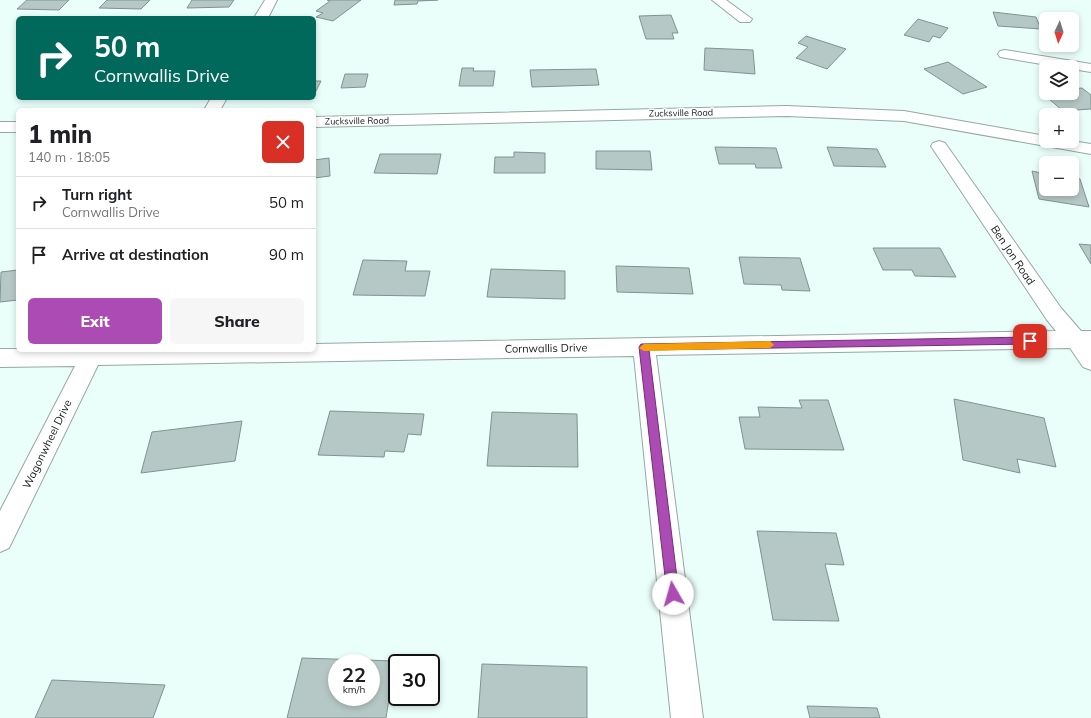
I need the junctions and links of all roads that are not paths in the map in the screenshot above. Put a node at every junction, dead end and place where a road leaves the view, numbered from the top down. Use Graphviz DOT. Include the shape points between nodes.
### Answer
graph roads {
  1 [pos="271,0"];
  2 [pos="718,0"];
  3 [pos="262,16"];
  4 [pos="745,19"];
  5 [pos="1005,54"];
  6 [pos="1091,68"];
  7 [pos="316,122"];
  8 [pos="0,127"];
  9 [pos="16,127"];
  10 [pos="1039,140"];
  11 [pos="939,146"];
  12 [pos="1079,147"];
  13 [pos="1091,149"];
  14 [pos="1084,340"];
  15 [pos="644,347"];
  16 [pos="316,351"];
  17 [pos="184,352"];
  18 [pos="92,353"];
  19 [pos="0,358"];
  20 [pos="1091,361"];
  21 [pos="0,539"];
  22 [pos="687,718"];
  1 -- 3 [label="street"];
  2 -- 4 [label="street"];
  5 -- 6 [label="street"];
  7 -- 10 [label="street, Zucksville Road" via="787,111 904,116"];
  8 -- 9 [label="street"];
  11 -- 14 [label="street, Ben Jon Road" via="1054,314"];
  12 -- 13 [label="street, Zucksville Road"];
  14 -- 15 [label="street, Cornwallis Drive"];
  14 -- 20 [label="street, Ben Jon Road"];
  15 -- 16 [label="street, Cornwallis Drive"];
  15 -- 22 [label="street"];
  17 -- 18 [label="street, Cornwallis Drive"];
  18 -- 19 [label="street, Cornwallis Drive"];
  18 -- 21 [label="street, Wagonwheel Drive"];
}
